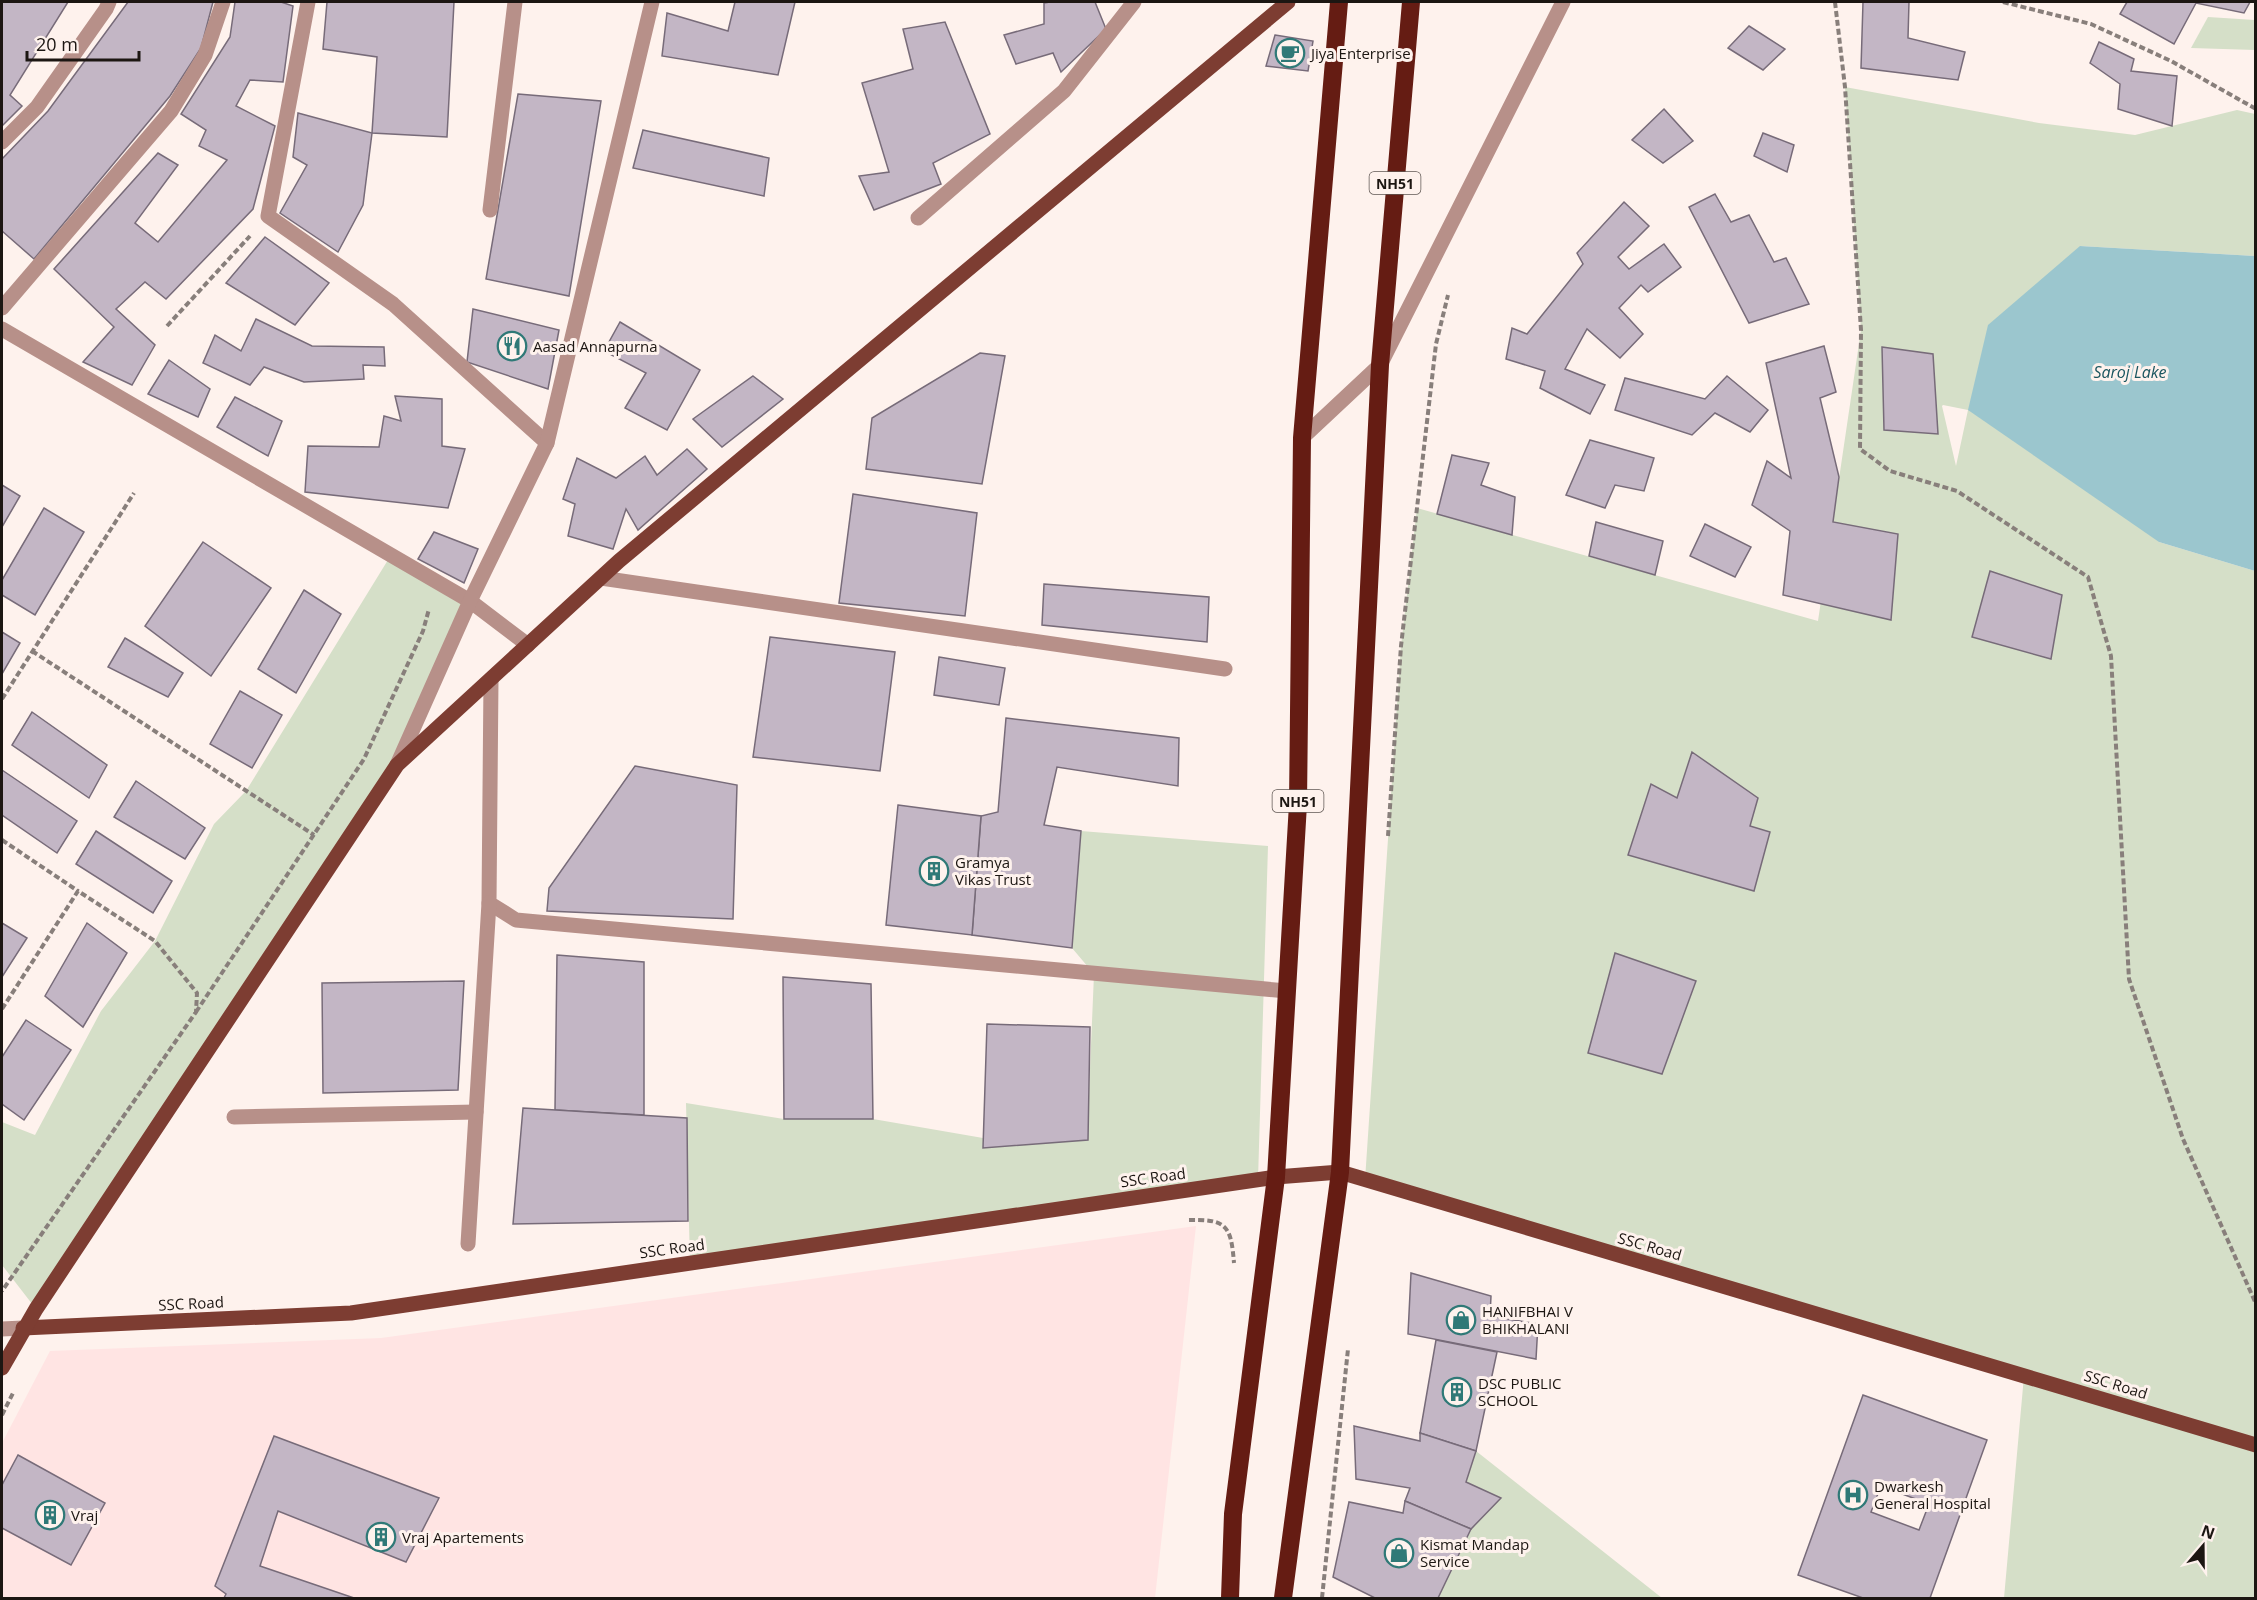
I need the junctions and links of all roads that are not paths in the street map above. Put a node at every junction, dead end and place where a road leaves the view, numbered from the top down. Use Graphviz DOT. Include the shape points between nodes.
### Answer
graph roads {
  1 [pos="109,2"];
  2 [pos="223,2"];
  3 [pos="308,2"];
  4 [pos="515,2"];
  5 [pos="652,2"];
  6 [pos="1134,2"];
  7 [pos="1288,2"];
  8 [pos="1339,2"];
  9 [pos="1411,2"];
  10 [pos="1563,2"];
  11 [pos="2,142"];
  12 [pos="490,210"];
  13 [pos="918,218"];
  14 [pos="2,308"];
  15 [pos="2,329"];
  16 [pos="1380,364"];
  17 [pos="1302,438"];
  18 [pos="547,443"];
  19 [pos="601,578"];
  20 [pos="470,601"];
  21 [pos="528,645"];
  22 [pos="1225,669"];
  23 [pos="491,679"];
  24 [pos="397,765"];
  25 [pos="489,903"];
  26 [pos="1287,991"];
  27 [pos="476,1112"];
  28 [pos="234,1117"];
  29 [pos="1340,1172"];
  30 [pos="1275,1177"];
  31 [pos="468,1244"];
  32 [pos="2,1329"];
  33 [pos="23,1329"];
  34 [pos="2,1368"];
  35 [pos="2256,1444"];
  36 [pos="1230,1599"];
  37 [pos="1283,1599"];
  1 -- 11 [label="street" via="37,107"];
  2 -- 14 [label="street" via="206,55 171,111"];
  3 -- 18 [label="street" via="268,216 393,304"];
  4 -- 12 [label="street"];
  5 -- 18 [label="street"];
  6 -- 13 [label="street" via="1065,91"];
  7 -- 19 [label="main road"];
  8 -- 17 [label="highway, NH51"];
  9 -- 16 [label="highway, NH51"];
  10 -- 16 [label="street"];
  15 -- 20 [label="street"];
  16 -- 17 [label="street"];
  16 -- 29 [label="highway, NH51"];
  17 -- 26 [label="highway, NH51" via="1298,804"];
  18 -- 20 [label="street"];
  19 -- 21 [label="main road"];
  19 -- 22 [label="street"];
  20 -- 21 [label="street"];
  20 -- 24 [label="street"];
  21 -- 23 [label="main road"];
  23 -- 24 [label="main road"];
  23 -- 25 [label="street"];
  24 -- 33 [label="main road"];
  25 -- 26 [label="street" via="516,920"];
  25 -- 27 [label="street"];
  26 -- 30 [label="highway, NH51"];
  27 -- 28 [label="street"];
  27 -- 31 [label="street"];
  29 -- 30 [label="main road, SSC Road"];
  29 -- 35 [label="main road, SSC Road"];
  29 -- 37 [label="highway, NH51"];
  30 -- 33 [label="main road, SSC Road" via="351,1313"];
  30 -- 36 [label="highway, NH51" via="1233,1514"];
  32 -- 33 [label="street"];
  33 -- 34 [label="main road"];
}
